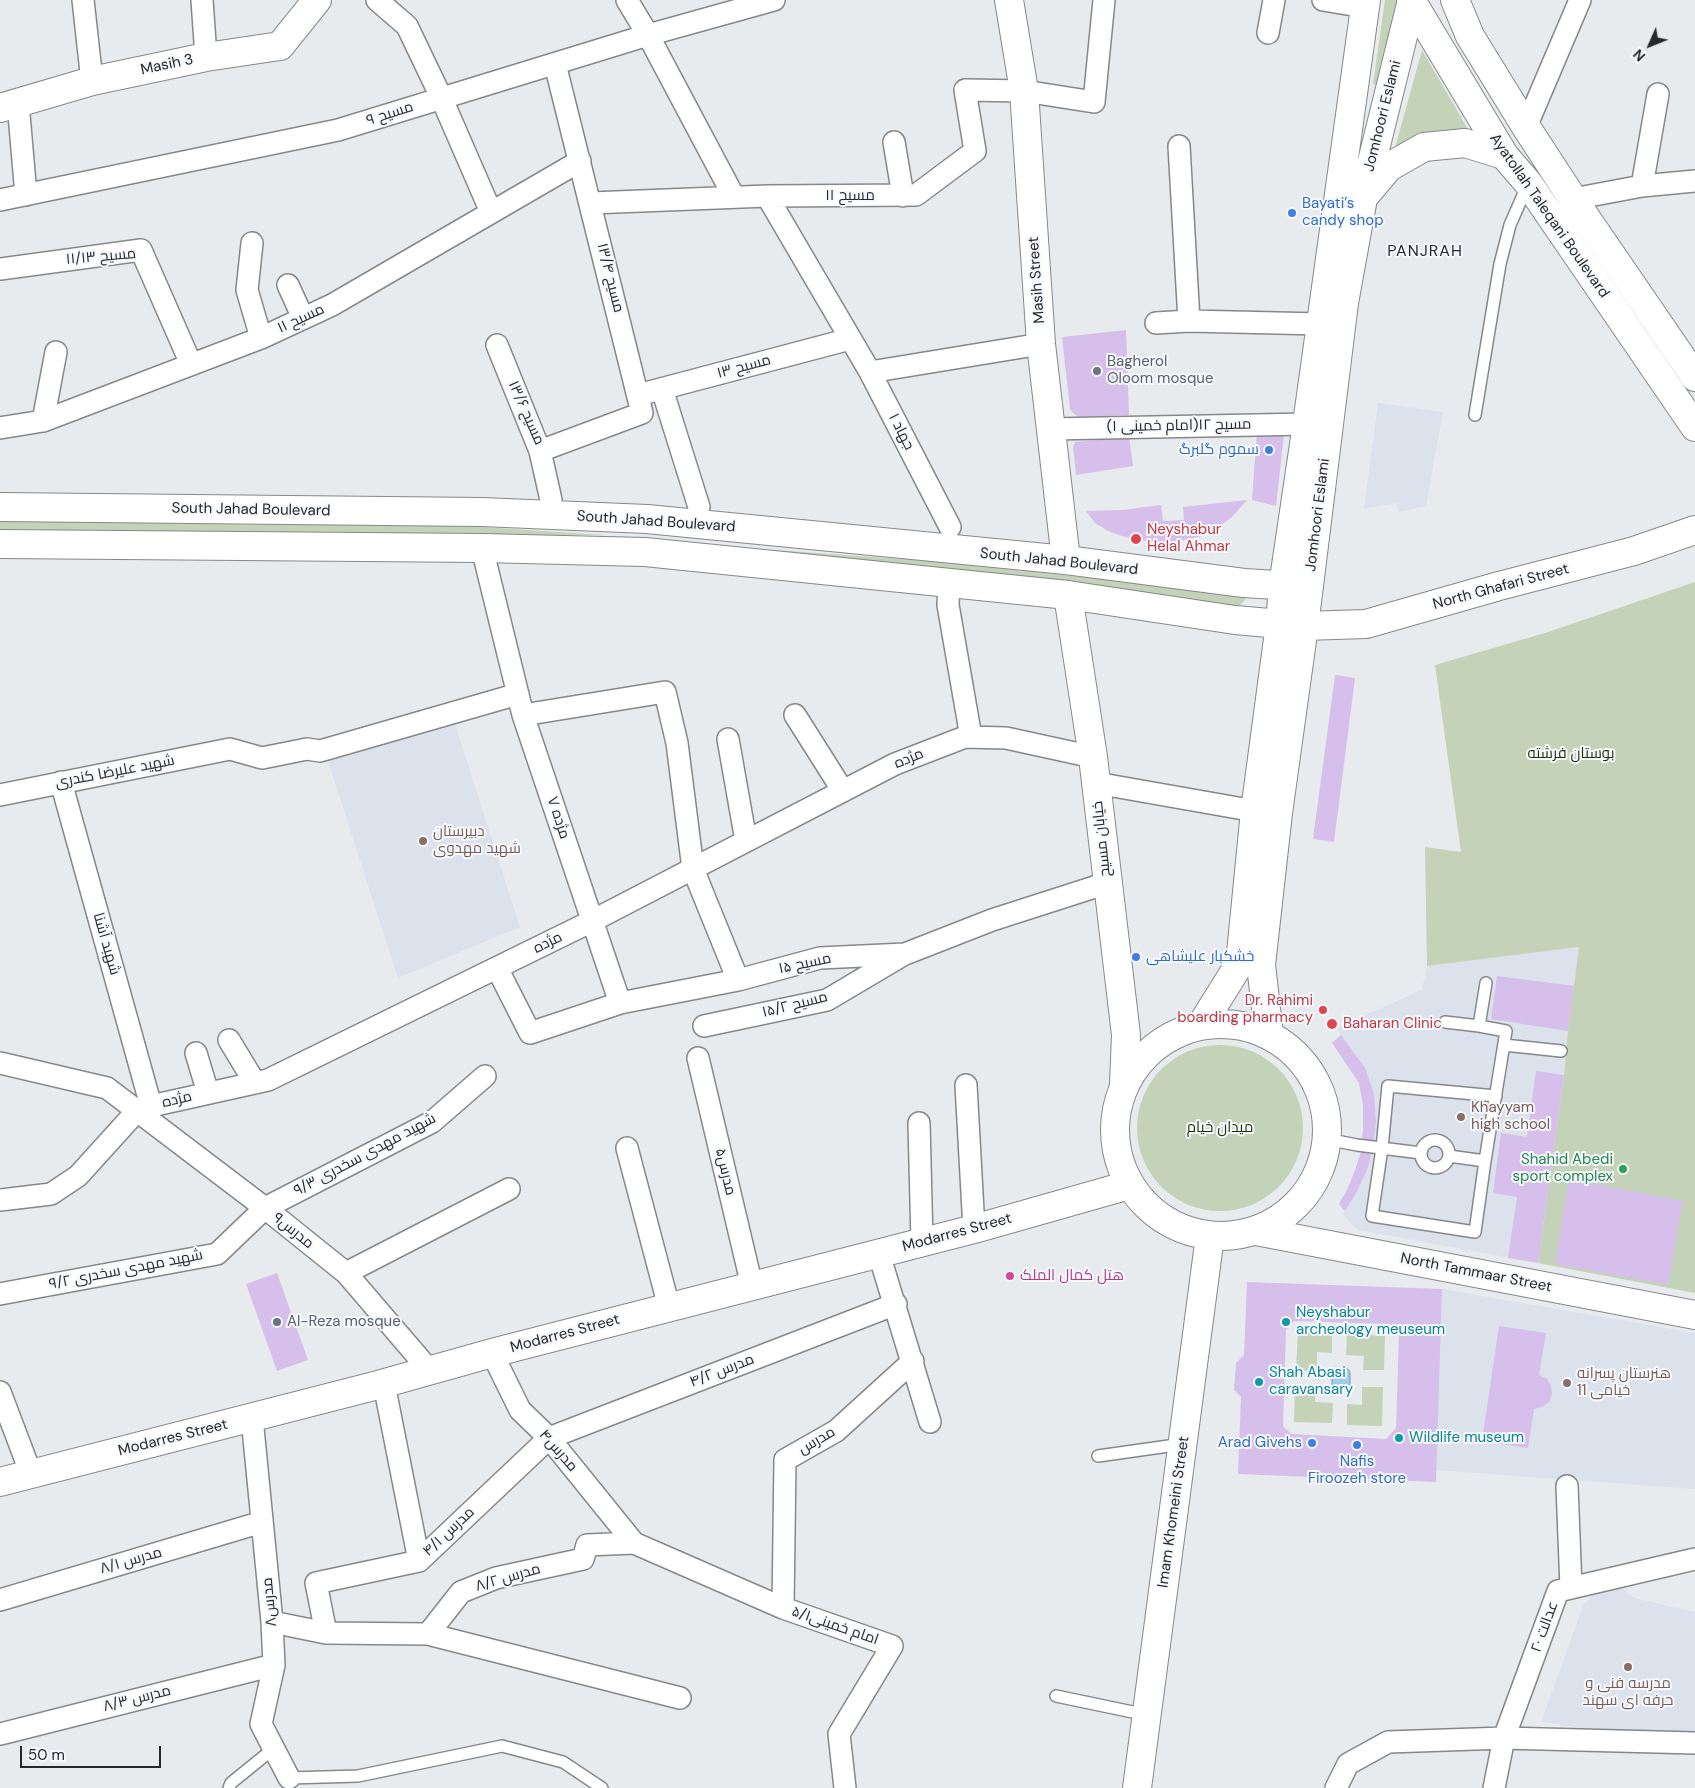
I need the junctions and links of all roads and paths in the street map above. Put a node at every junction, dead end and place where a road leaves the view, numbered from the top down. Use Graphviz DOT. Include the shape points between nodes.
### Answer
graph roads {
  1 [pos="83,0"];
  2 [pos="202,0"];
  3 [pos="317,0"];
  4 [pos="377,0"];
  5 [pos="627,0"];
  6 [pos="1009,0"];
  7 [pos="1104,0"];
  8 [pos="1274,0"];
  9 [pos="1323,0"];
  10 [pos="1455,0"];
  11 [pos="1580,0"];
  12 [pos="764,1"];
  13 [pos="1411,1"];
  14 [pos="1365,4"];
  15 [pos="1268,33"];
  16 [pos="648,35"];
  17 [pos="206,57"];
  18 [pos="556,64"];
  19 [pos="92,81"];
  20 [pos="1024,91"];
  21 [pos="1658,94"];
  22 [pos="441,98"];
  23 [pos="9,106"];
  24 [pos="1526,127"];
  25 [pos="894,142"];
  26 [pos="1179,146"];
  27 [pos="1504,155"];
  28 [pos="580,160"];
  29 [pos="1695,181"];
  30 [pos="1528,183"];
  31 [pos="1642,186"];
  32 [pos="26,195"];
  33 [pos="767,196"];
  34 [pos="903,196"];
  35 [pos="734,198"];
  36 [pos="1363,198"];
  37 [pos="1573,199"];
  38 [pos="0,200"];
  39 [pos="591,203"];
  40 [pos="492,212"];
  41 [pos="252,243"];
  42 [pos="0,269"];
  43 [pos="288,285"];
  44 [pos="303,318"];
  45 [pos="1189,321"];
  46 [pos="1156,323"];
  47 [pos="1321,324"];
  48 [pos="261,338"];
  49 [pos="850,339"];
  50 [pos="1041,344"];
  51 [pos="497,345"];
  52 [pos="56,352"];
  53 [pos="190,364"];
  54 [pos="870,372"];
  55 [pos="1695,377"];
  56 [pos="662,389"];
  57 [pos="638,395"];
  58 [pos="1475,415"];
  59 [pos="43,421"];
  60 [pos="1308,424"];
  61 [pos="1695,427"];
  62 [pos="0,428"];
  63 [pos="1051,429"];
  64 [pos="540,451"];
  65 [pos="551,500"];
  66 [pos="699,506"];
  67 [pos="0,507"];
  68 [pos="647,519"];
  69 [pos="950,527"];
  70 [pos="1695,530"];
  71 [pos="0,544"];
  72 [pos="482,548"];
  73 [pos="645,552"];
  74 [pos="1066,560"];
  75 [pos="949,583"];
  76 [pos="1244,584"];
  77 [pos="1296,587"];
  78 [pos="1068,595"];
  79 [pos="1234,620"];
  80 [pos="1292,625"];
  81 [pos="518,694"];
  82 [pos="523,715"];
  83 [pos="795,715"];
  84 [pos="971,738"];
  85 [pos="728,739"];
  86 [pos="1094,770"];
  87 [pos="61,782"];
  88 [pos="843,791"];
  89 [pos="0,795"];
  90 [pos="1254,811"];
  91 [pos="746,841"];
  92 [pos="692,869"];
  93 [pos="1107,883"];
  94 [pos="592,921"];
  95 [pos="905,954"];
  96 [pos="497,968"];
  97 [pos="738,980"];
  98 [pos="1486,983"];
  99 [pos="620,1003"];
  100 [pos="1445,1022"];
  101 [pos="1202,1024"];
  102 [pos="704,1026"];
  103 [pos="1479,1026"];
  104 [pos="1269,1034"];
  105 [pos="229,1040"];
  106 [pos="1504,1045"];
  107 [pos="1561,1052"];
  108 [pos="196,1053"];
  109 [pos="698,1058"];
  110 [pos="0,1063"];
  111 [pos="485,1076"];
  112 [pos="255,1083"];
  113 [pos="1124,1084"];
  114 [pos="966,1085"];
  115 [pos="208,1094"];
  116 [pos="1496,1096"];
  117 [pos="144,1109"];
  118 [pos="920,1123"];
  119 [pos="1326,1139"];
  120 [pos="627,1148"];
  121 [pos="1382,1148"];
  122 [pos="1421,1153"];
  123 [pos="1448,1156"];
  124 [pos="1485,1160"];
  125 [pos="1129,1184"];
  126 [pos="509,1189"];
  127 [pos="0,1200"];
  128 [pos="265,1208"];
  129 [pos="974,1229"];
  130 [pos="1256,1231"];
  131 [pos="1210,1236"];
  132 [pos="922,1242"];
  133 [pos="879,1254"];
  134 [pos="346,1273"];
  135 [pos="752,1286"];
  136 [pos="0,1294"];
  137 [pos="896,1304"];
  138 [pos="669,1307"];
  139 [pos="1695,1316"];
  140 [pos="492,1353"];
  141 [pos="913,1361"];
  142 [pos="431,1372"];
  143 [pos="384,1384"];
  144 [pos="0,1392"];
  145 [pos="252,1418"];
  146 [pos="930,1422"];
  147 [pos="549,1438"];
  148 [pos="1183,1444"];
  149 [pos="1098,1456"];
  150 [pos="31,1474"];
  151 [pos="0,1482"];
  152 [pos="1567,1486"];
  153 [pos="262,1522"];
  154 [pos="634,1543"];
  155 [pos="1695,1559"];
  156 [pos="419,1561"];
  157 [pos="1571,1588"];
  158 [pos="0,1600"];
  159 [pos="783,1608"];
  160 [pos="272,1622"];
  161 [pos="326,1633"];
  162 [pos="428,1634"];
  163 [pos="274,1665"];
  164 [pos="1056,1696"];
  165 [pos="680,1698"];
  166 [pos="1147,1715"];
  167 [pos="0,1734"];
  168 [pos="1504,1738"];
  169 [pos="1695,1743"];
  170 [pos="273,1749"];
  171 [pos="290,1783"];
  172 [pos="229,1788"];
  173 [pos="602,1788"];
  174 [pos="845,1788"];
  175 [pos="1137,1788"];
  176 [pos="1336,1788"];
  177 [pos="1494,1788"];
  1 -- 19 [label="street"];
  2 -- 17 [label="street"];
  3 -- 17 [label="main road, Masih 3" via="280,46"];
  4 -- 22 [label="street" via="407,26"];
  5 -- 16 [label="street"];
  6 -- 20 [label="main road, Masih Street"];
  7 -- 20 [label="street" via="1094,102"];
  8 -- 15 [label="street"];
  9 -- 14 [label="street"];
  10 -- 24 [label="main road, Ayatollah Taleqani Boulevard" via="1470,36"];
  11 -- 24 [label="street"];
  12 -- 16 [label="street, مسیح ۹"];
  13 -- 27 [label="main road, Ayatollah Taleqani Boulevard"];
  13 -- 36 [label="main road, Jomhoori Eslami"];
  14 -- 47 [label="main road, Jomhoori Eslami"];
  16 -- 18 [label="street, مسیح ۹"];
  16 -- 35 [label="street"];
  17 -- 19 [label="main road, Masih 3"];
  18 -- 22 [label="street, مسیح ۹"];
  18 -- 28 [label="street, مسیح ۱۳/۴"];
  19 -- 23 [label="main road, Masih 3"];
  20 -- 34 [label="street, مسیح ۱۱" via="965,90 975,152 916,195"];
  20 -- 50 [label="main road, Masih Street"];
  21 -- 31 [label="street"];
  22 -- 32 [label="street, مسیح ۹" via="338,130"];
  22 -- 40 [label="street"];
  23 -- 32 [label="street"];
  24 -- 37 [label="main road, Ayatollah Taleqani Boulevard"];
  25 -- 34 [label="street"];
  26 -- 45 [label="street"];
  27 -- 30 [label="main road, Ayatollah Taleqani Boulevard"];
  27 -- 36 [label="main road" via="1465,143 1424,147 1389,167"];
  28 -- 39 [label="street, مسیح ۱۳/۴"];
  28 -- 40 [label="street, مسیح ۱۱"];
  29 -- 31 [label="street"];
  30 -- 58 [label="lane" via="1510,226 1500,264"];
  30 -- 61 [label="main road, Ayatollah Taleqani Boulevard"];
  31 -- 37 [label="street"];
  32 -- 38 [label="street, مسیح ۹"];
  33 -- 34 [label="street, مسیح ۱۱"];
  33 -- 35 [label="street, مسیح ۱۱"];
  33 -- 49 [label="street, جهاد ۱"];
  35 -- 39 [label="street, مسیح ۱۱"];
  36 -- 77 [label="main road, Jomhoori Eslami"];
  37 -- 55 [label="main road, Ayatollah Taleqani Boulevard"];
  39 -- 57 [label="street, مسیح ۱۳/۴"];
  40 -- 44 [label="street, مسیح ۱۱" via="332,305"];
  41 -- 48 [label="street" via="247,290"];
  42 -- 53 [label="street, مسیح ۱۱/۱۳" via="141,250"];
  43 -- 44 [label="street"];
  44 -- 48 [label="street, مسیح ۱۱"];
  45 -- 46 [label="street"];
  45 -- 47 [label="street"];
  47 -- 60 [label="main road, Jomhoori Eslami"];
  48 -- 53 [label="street, مسیح ۱۱"];
  49 -- 54 [label="street, جهاد ۱"];
  49 -- 56 [label="street, مسیح ۱۳"];
  50 -- 54 [label="street"];
  50 -- 63 [label="main road, Masih Street"];
  51 -- 64 [label="street, مسیح ۱۳/۶"];
  52 -- 59 [label="street"];
  53 -- 59 [label="street, مسیح ۱۱"];
  54 -- 69 [label="street, جهاد ۱"];
  56 -- 57 [label="street, مسیح ۱۳"];
  56 -- 66 [label="street"];
  57 -- 64 [label="street, مسیح ۱۳/۶" via="642,413"];
  59 -- 62 [label="street, مسیح ۱۱"];
  60 -- 63 [label="street, مسیح ۱۲(امام خمینی ۱)"];
  60 -- 77 [label="main road, Jomhoori Eslami"];
  63 -- 74 [label="main road, Masih Street"];
  64 -- 65 [label="street"];
  67 -- 68 [label="main road, South Jahad Boulevard" via="482,512"];
  68 -- 73 [label="main road"];
  68 -- 74 [label="main road, South Jahad Boulevard"];
  70 -- 80 [label="main road, North Ghafari Street" via="1634,551 1366,624"];
  71 -- 72 [label="main road, South Jahad Boulevard"];
  72 -- 73 [label="main road, South Jahad Boulevard"];
  72 -- 81 [label="street, مژده ۷"];
  73 -- 75 [label="main road, South Jahad Boulevard"];
  74 -- 76 [label="main road, South Jahad Boulevard"];
  75 -- 78 [label="main road, South Jahad Boulevard"];
  75 -- 84 [label="street" via="948,605"];
  76 -- 77 [label="main road, South Jahad Boulevard"];
  76 -- 79 [label="main road" via="1250,592 1250,602 1245,613"];
  77 -- 80 [label="main road, Jomhoori Eslami"];
  78 -- 79 [label="main road, South Jahad Boulevard"];
  78 -- 86 [label="main road, خیابان مسیح"];
  79 -- 80 [label="main road, South Jahad Boulevard"];
  80 -- 90 [label="main road, Jomhoori Eslami"];
  80 -- 104 [label="main road, Jomhoori Eslami" via="1278,813 1261,965"];
  81 -- 82 [label="street, مژده ۷"];
  81 -- 87 [label="street, شهید علیرضا کندری" via="320,751 307,749 262,758 230,749"];
  82 -- 92 [label="street" via="665,692 677,743"];
  82 -- 94 [label="street, مژده ۷"];
  83 -- 88 [label="street"];
  84 -- 86 [label="street, مژده" via="1006,738"];
  84 -- 88 [label="street, مژده" via="965,737 895,764"];
  85 -- 91 [label="street"];
  86 -- 90 [label="street, مژده"];
  86 -- 93 [label="main road, خیابان مسیح"];
  87 -- 89 [label="street, شهید علیرضا کندری"];
  87 -- 117 [label="street, شهبد آشنا"];
  88 -- 91 [label="street, مژده"];
  90 -- 101 [label="main road, Jomhoori Eslami" via="1240,963"];
  91 -- 92 [label="street, مژده"];
  92 -- 94 [label="street, مژده"];
  92 -- 97 [label="street"];
  93 -- 95 [label="street, مسیح ۱۵" via="992,920"];
  93 -- 113 [label="main road, خیابان مسیح" via="1126,1035"];
  94 -- 96 [label="street, مژده"];
  94 -- 99 [label="street, مژده ۷"];
  95 -- 97 [label="street, مسیح ۱۵" via="820,958"];
  95 -- 102 [label="street, مسیح ۱۵/۲" via="827,1000"];
  96 -- 99 [label="street, مسیح ۱۵" via="530,1033"];
  96 -- 112 [label="street, مژده" via="268,1080"];
  97 -- 99 [label="street, مسیح ۱۵"];
  98 -- 103 [label="lane"];
  100 -- 103 [label="lane"];
  101 -- 104 [label="main road" via="1235,1024"];
  101 -- 113 [label="main road" via="1170,1036 1143,1056"];
  103 -- 106 [label="lane" via="1506,1031"];
  104 -- 119 [label="main road" via="1298,1056 1318,1085 1328,1120"];
  105 -- 112 [label="street"];
  106 -- 107 [label="lane"];
  106 -- 116 [label="lane"];
  108 -- 115 [label="street"];
  109 -- 135 [label="street, مدرس۵"];
  110 -- 117 [label="street" via="107,1088"];
  111 -- 128 [label="street, شهید مهدی سخدری ۹/۳" via="432,1122"];
  112 -- 115 [label="street, مژده"];
  113 -- 125 [label="main road" via="1114,1117 1116,1152"];
  114 -- 129 [label="street"];
  115 -- 117 [label="street, مژده"];
  116 -- 121 [label="lane" via="1388,1086"];
  116 -- 124 [label="lane"];
  117 -- 127 [label="street" via="78,1176 51,1194"];
  117 -- 128 [label="street, مدرس۹"];
  118 -- 132 [label="street"];
  119 -- 121 [label="lane"];
  119 -- 130 [label="main road" via="1326,1155 1312,1188 1288,1214"];
  120 -- 138 [label="street"];
  121 -- 122 [label="lane"];
  121 -- 124 [label="lane" via="1372,1216 1475,1232"];
  122 -- 123 [label="lane" via="1423,1162 1430,1168 1443,1166"];
  122 -- 123 [label="lane" via="1425,1144 1438,1140 1446,1145"];
  123 -- 124 [label="lane"];
  125 -- 129 [label="main road, Modarres Street"];
  125 -- 131 [label="main road" via="1150,1210 1178,1228"];
  126 -- 134 [label="street"];
  128 -- 134 [label="street, مدرس۹"];
  128 -- 136 [label="street, شهید مهدی سخدری ۹/۲" via="217,1254"];
  129 -- 132 [label="main road, Modarres Street"];
  130 -- 131 [label="main road" via="1234,1236"];
  130 -- 139 [label="main road, North Tammaar Street"];
  131 -- 148 [label="main road, Imam Khomeini Street"];
  132 -- 133 [label="main road, Modarres Street"];
  133 -- 135 [label="main road, Modarres Street"];
  133 -- 137 [label="street"];
  134 -- 142 [label="street, مدرس۹"];
  135 -- 138 [label="main road, Modarres Street"];
  137 -- 141 [label="street"];
  137 -- 147 [label="street, مدرس ۴/۲"];
  138 -- 140 [label="main road, Modarres Street"];
  140 -- 142 [label="main road, Modarres Street"];
  140 -- 147 [label="street, مدرس۴" via="520,1410"];
  141 -- 146 [label="street"];
  141 -- 159 [label="street, مدرس" via="836,1431 785,1460"];
  142 -- 143 [label="main road, Modarres Street"];
  143 -- 145 [label="main road, Modarres Street"];
  143 -- 156 [label="street"];
  144 -- 150 [label="street"];
  145 -- 150 [label="main road, Modarres Street"];
  145 -- 153 [label="street, مدرس۸"];
  147 -- 154 [label="street, مدرس۴"];
  147 -- 156 [label="street, مدرس ۴/۱"];
  148 -- 149 [label="lane"];
  148 -- 166 [label="main road, Imam Khomeini Street"];
  150 -- 151 [label="main road, Modarres Street"];
  152 -- 157 [label="street"];
  153 -- 158 [label="street, مدرس ۸/۱"];
  153 -- 160 [label="street, مدرس۸"];
  154 -- 159 [label="street, امام خمینی۵/۱"];
  154 -- 162 [label="street, مدرس ۸/۲" via="587,1545 583,1559 496,1578 461,1592"];
  155 -- 157 [label="street, عدالت ۲۰"];
  156 -- 161 [label="street, مدرس ۴/۱" via="316,1583"];
  157 -- 168 [label="street, عدالت ۲۰" via="1558,1591"];
  159 -- 174 [label="street, امام خمینی۵/۱" via="892,1646 839,1734"];
  160 -- 161 [label="street"];
  160 -- 163 [label="street, مدرس۸"];
  161 -- 162 [label="street"];
  162 -- 165 [label="street"];
  163 -- 167 [label="street, مدرس ۸/۳"];
  163 -- 170 [label="street, مدرس۸" via="261,1724"];
  164 -- 166 [label="lane"];
  166 -- 175 [label="main road, Imam Khomeini Street"];
  168 -- 169 [label="street"];
  168 -- 176 [label="street" via="1388,1742 1348,1764"];
  168 -- 177 [label="street"];
  170 -- 171 [label="street, مدرس۸"];
  170 -- 172 [label="lane" via="232,1782"];
  171 -- 173 [label="lane" via="358,1776 502,1746 562,1762"];
}
